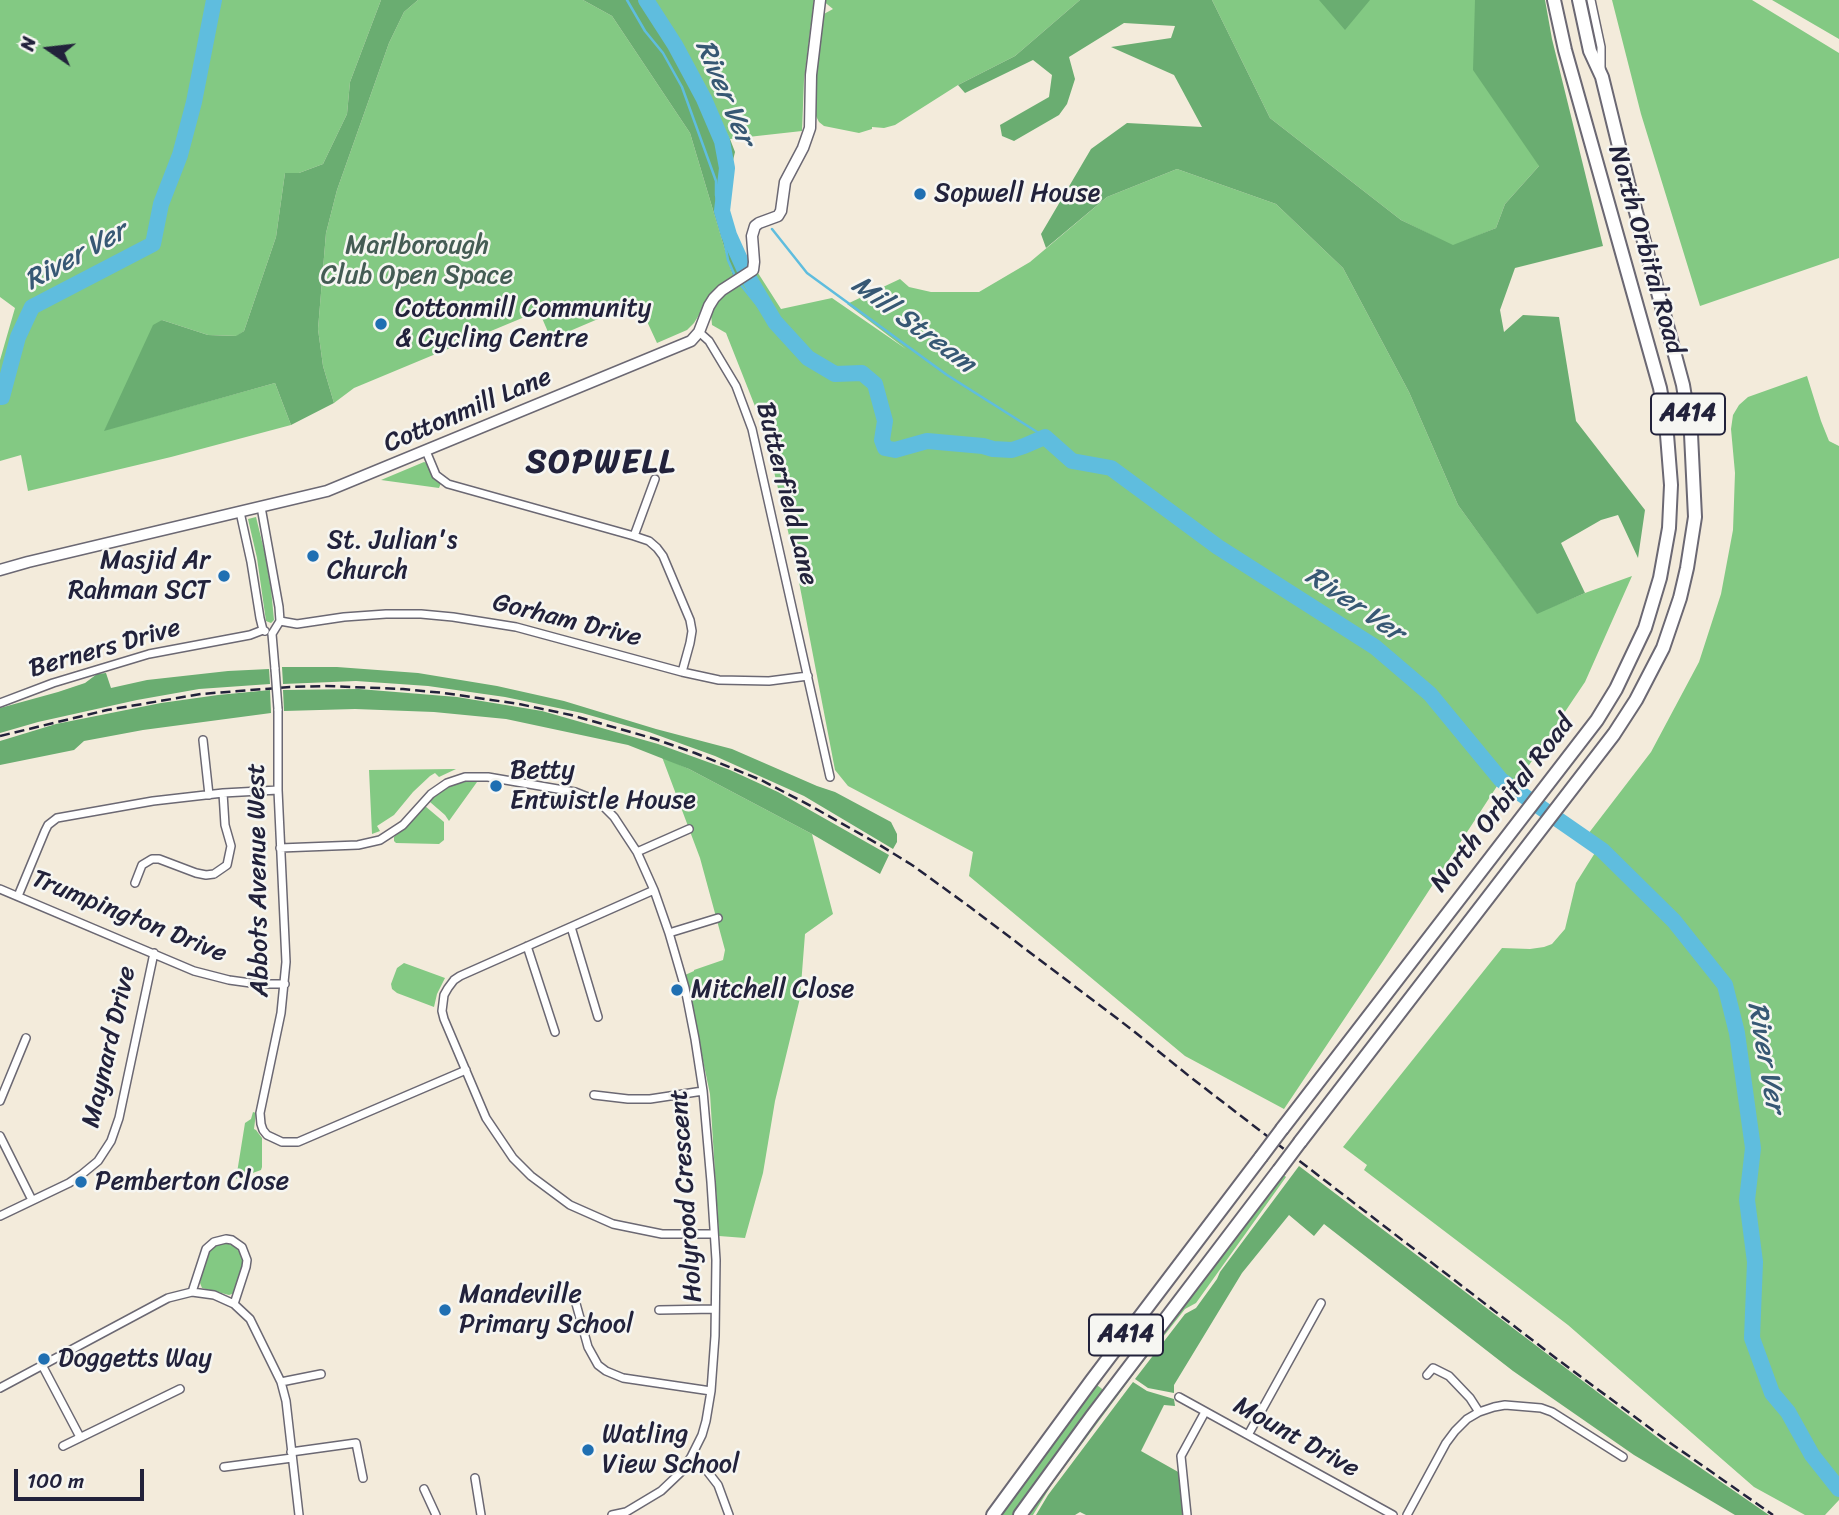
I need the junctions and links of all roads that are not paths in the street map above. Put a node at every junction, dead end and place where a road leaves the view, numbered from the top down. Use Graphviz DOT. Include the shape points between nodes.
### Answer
graph roads {
  1 [pos="820,0"];
  2 [pos="1554,0"];
  3 [pos="1579,0"];
  4 [pos="1591,0"];
  5 [pos="1602,77"];
  6 [pos="699,332"];
  7 [pos="426,451"];
  8 [pos="655,479"];
  9 [pos="261,507"];
  10 [pos="240,512"];
  11 [pos="634,536"];
  12 [pos="0,570"];
  13 [pos="280,621"];
  14 [pos="263,630"];
  15 [pos="272,634"];
  16 [pos="682,671"];
  17 [pos="808,676"];
  18 [pos="0,703"];
  19 [pos="203,740"];
  20 [pos="830,777"];
  21 [pos="278,790"];
  22 [pos="223,793"];
  23 [pos="209,795"];
  24 [pos="689,830"];
  25 [pos="280,848"];
  26 [pos="637,852"];
  27 [pos="135,883"];
  28 [pos="0,889"];
  29 [pos="654,890"];
  30 [pos="18,896"];
  31 [pos="718,918"];
  32 [pos="571,927"];
  33 [pos="669,933"];
  34 [pos="527,946"];
  35 [pos="154,953"];
  36 [pos="285,984"];
  37 [pos="598,1017"];
  38 [pos="555,1032"];
  39 [pos="26,1038"];
  40 [pos="466,1070"];
  41 [pos="703,1091"];
  42 [pos="594,1095"];
  43 [pos="0,1101"];
  44 [pos="0,1136"];
  45 [pos="32,1200"];
  46 [pos="0,1216"];
  47 [pos="714,1234"];
  48 [pos="192,1292"];
  49 [pos="575,1300"];
  50 [pos="1321,1303"];
  51 [pos="234,1304"];
  52 [pos="715,1309"];
  53 [pos="659,1310"];
  54 [pos="1432,1358"];
  55 [pos="42,1365"];
  56 [pos="1433,1368"];
  57 [pos="321,1374"];
  58 [pos="1427,1375"];
  59 [pos="281,1382"];
  60 [pos="0,1388"];
  61 [pos="180,1389"];
  62 [pos="711,1391"];
  63 [pos="1179,1397"];
  64 [pos="1205,1412"];
  65 [pos="1479,1412"];
  66 [pos="1248,1435"];
  67 [pos="80,1437"];
  68 [pos="63,1446"];
  69 [pos="292,1455"];
  70 [pos="691,1457"];
  71 [pos="1623,1457"];
  72 [pos="224,1467"];
  73 [pos="363,1478"];
  74 [pos="475,1478"];
  75 [pos="424,1489"];
  76 [pos="627,1513"];
  77 [pos="299,1515"];
  78 [pos="436,1515"];
  79 [pos="481,1515"];
  80 [pos="612,1515"];
  81 [pos="729,1515"];
  82 [pos="993,1515"];
  83 [pos="1020,1515"];
  84 [pos="1187,1515"];
  85 [pos="1393,1515"];
  86 [pos="1407,1515"];
  1 -- 6 [label="street" via="807,138 785,182 780,214 755,226 754,267 714,298"];
  2 -- 82 [label="highway, North Orbital Road / A414, bridge" via="1666,422 1671,493 1665,556 1645,628 1597,720"];
  3 -- 5 [label="highway, North Orbital Road / A414" via="1590,51"];
  4 -- 5 [label="street"];
  5 -- 83 [label="highway, North Orbital Road / A414, bridge" via="1683,385 1691,434 1695,517 1680,598 1663,648 1615,734"];
  6 -- 7 [label="street, Cottonmill Lane" via="691,341"];
  6 -- 17 [label="street, Butterfield Lane" via="736,386 752,429"];
  7 -- 9 [label="street, Cottonmill Lane" via="327,491"];
  7 -- 11 [label="street" via="436,475 448,484"];
  8 -- 11 [label="street"];
  9 -- 10 [label="street, Cottonmill Lane"];
  9 -- 13 [label="street"];
  10 -- 12 [label="street, Cottonmill Lane"];
  10 -- 14 [label="street"];
  11 -- 16 [label="street" via="649,541 663,556 690,620 692,631"];
  13 -- 15 [label="street"];
  13 -- 16 [label="street, Gorham Drive" via="293,624 386,614 453,617 516,627"];
  14 -- 15 [label="street"];
  14 -- 18 [label="street, Berners Drive" via="149,654"];
  15 -- 21 [label="street, Abbots Avenue West, bridge"];
  16 -- 17 [label="street, Gorham Drive" via="743,681"];
  17 -- 20 [label="street, Butterfield Lane"];
  19 -- 23 [label="street"];
  21 -- 22 [label="street"];
  21 -- 25 [label="street, Abbots Avenue West"];
  22 -- 23 [label="street"];
  22 -- 27 [label="street" via="231,846 227,865 206,874 152,859 142,865"];
  23 -- 30 [label="street" via="57,818 44,831"];
  24 -- 26 [label="street"];
  25 -- 26 [label="street, Holyrood Crescent" via="372,843 403,825 447,783 488,777 575,792 598,801"];
  25 -- 36 [label="street, Abbots Avenue West"];
  26 -- 29 [label="street, Holyrood Crescent"];
  28 -- 30 [label="street, Trumpington Drive"];
  29 -- 32 [label="street"];
  29 -- 33 [label="street, Holyrood Crescent"];
  30 -- 35 [label="street, Trumpington Drive"];
  31 -- 33 [label="street"];
  32 -- 34 [label="street"];
  32 -- 37 [label="street"];
  33 -- 41 [label="street, Holyrood Crescent" via="685,988"];
  34 -- 38 [label="street"];
  34 -- 40 [label="street" via="453,980 444,995 444,1019"];
  35 -- 36 [label="street, Trumpington Drive" via="229,980"];
  35 -- 45 [label="street, Maynard Drive" via="111,1141 81,1175"];
  36 -- 40 [label="street, Abbots Avenue West" via="260,1113 261,1124 273,1139 298,1142"];
  39 -- 43 [label="street"];
  40 -- 47 [label="street" via="486,1118 513,1158 569,1205 635,1230"];
  41 -- 42 [label="street" via="650,1099"];
  41 -- 47 [label="street, Holyrood Crescent"];
  44 -- 45 [label="street"];
  45 -- 46 [label="street, Maynard Drive"];
  47 -- 52 [label="street, Holyrood Crescent"];
  48 -- 51 [label="street"];
  48 -- 51 [label="street" via="205,1249 226,1239 242,1247 247,1259"];
  48 -- 55 [label="street" via="168,1298"];
  49 -- 62 [label="street" via="588,1347 606,1371 623,1378"];
  50 -- 66 [label="street"];
  51 -- 59 [label="street" via="250,1319"];
  52 -- 53 [label="street"];
  52 -- 62 [label="street, Holyrood Crescent"];
  54 -- 56 [label="street"];
  55 -- 60 [label="street"];
  55 -- 67 [label="street"];
  56 -- 58 [label="street"];
  56 -- 65 [label="street" via="1449,1376"];
  57 -- 59 [label="street"];
  59 -- 69 [label="street"];
  61 -- 67 [label="street"];
  62 -- 70 [label="street, Holyrood Crescent" via="702,1435"];
  63 -- 64 [label="street, Mount Drive"];
  64 -- 66 [label="street, Mount Drive"];
  64 -- 84 [label="street" via="1181,1456"];
  65 -- 71 [label="street" via="1506,1405 1541,1408"];
  65 -- 86 [label="street" via="1446,1443"];
  66 -- 85 [label="street, Mount Drive"];
  67 -- 68 [label="street"];
  69 -- 72 [label="street"];
  69 -- 73 [label="street" via="356,1443"];
  69 -- 77 [label="street"];
  70 -- 76 [label="street, Holyrood Crescent" via="661,1492"];
  70 -- 81 [label="street" via="718,1485"];
  74 -- 79 [label="street"];
  75 -- 78 [label="street"];
  76 -- 80 [label="street, Holyrood Crescent"];
}
